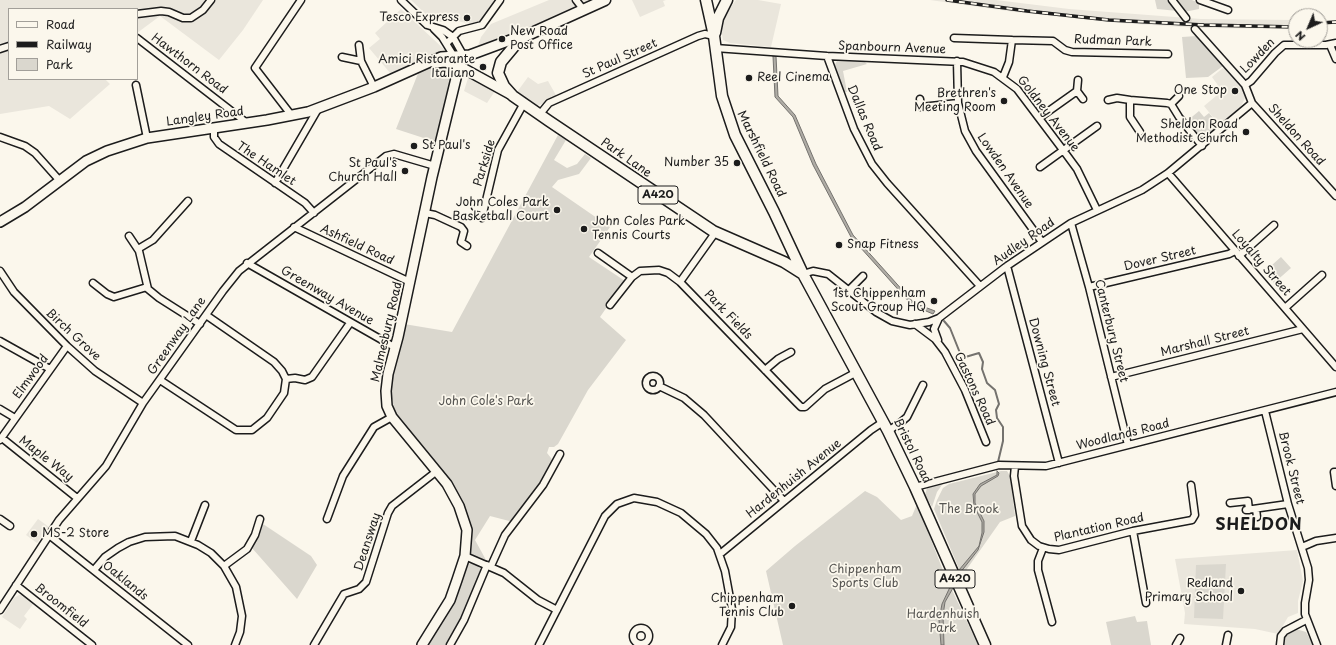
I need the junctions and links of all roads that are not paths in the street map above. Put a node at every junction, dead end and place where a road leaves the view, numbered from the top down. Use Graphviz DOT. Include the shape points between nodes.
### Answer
graph roads {
  1 [pos="211,0"];
  2 [pos="301,0"];
  3 [pos="401,0"];
  4 [pos="500,0"];
  5 [pos="576,0"];
  6 [pos="604,0"];
  7 [pos="706,0"];
  8 [pos="727,0"];
  9 [pos="1172,0"];
  10 [pos="1200,0"];
  11 [pos="583,9"];
  12 [pos="1228,10"];
  13 [pos="138,14"];
  14 [pos="1186,18"];
  15 [pos="434,29"];
  16 [pos="1195,29"];
  17 [pos="524,35"];
  18 [pos="452,36"];
  19 [pos="714,36"];
  20 [pos="954,38"];
  21 [pos="138,39"];
  22 [pos="1012,40"];
  23 [pos="446,42"];
  24 [pos="1333,44"];
  25 [pos="358,45"];
  26 [pos="715,48"];
  27 [pos="1168,54"];
  28 [pos="458,56"];
  29 [pos="827,56"];
  30 [pos="342,57"];
  31 [pos="1336,59"];
  32 [pos="361,61"];
  33 [pos="957,61"];
  34 [pos="428,64"];
  35 [pos="459,66"];
  36 [pos="1003,77"];
  37 [pos="1078,80"];
  38 [pos="136,85"];
  39 [pos="1245,86"];
  40 [pos="374,87"];
  41 [pos="1077,91"];
  42 [pos="513,96"];
  43 [pos="1179,96"];
  44 [pos="920,99"];
  45 [pos="1083,99"];
  46 [pos="1108,100"];
  47 [pos="1130,100"];
  48 [pos="958,103"];
  49 [pos="1252,103"];
  50 [pos="524,104"];
  51 [pos="1171,104"];
  52 [pos="318,109"];
  53 [pos="540,114"];
  54 [pos="292,116"];
  55 [pos="1040,118"];
  56 [pos="248,123"];
  57 [pos="1097,126"];
  58 [pos="214,128"];
  59 [pos="1140,132"];
  60 [pos="0,137"];
  61 [pos="147,138"];
  62 [pos="1202,146"];
  63 [pos="1064,150"];
  64 [pos="435,166"];
  65 [pos="1040,166"];
  66 [pos="1168,173"];
  67 [pos="60,181"];
  68 [pos="276,184"];
  69 [pos="1336,196"];
  70 [pos="188,202"];
  71 [pos="475,207"];
  72 [pos="484,209"];
  73 [pos="1097,210"];
  74 [pos="314,213"];
  75 [pos="425,213"];
  76 [pos="482,218"];
  77 [pos="0,222"];
  78 [pos="1071,223"];
  79 [pos="1274,225"];
  80 [pos="294,227"];
  81 [pos="715,233"];
  82 [pos="128,236"];
  83 [pos="1042,242"];
  84 [pos="790,245"];
  85 [pos="467,246"];
  86 [pos="138,249"];
  87 [pos="1235,251"];
  88 [pos="598,252"];
  89 [pos="1239,256"];
  90 [pos="776,259"];
  91 [pos="247,263"];
  92 [pos="1007,266"];
  93 [pos="0,271"];
  94 [pos="803,274"];
  95 [pos="1322,275"];
  96 [pos="863,276"];
  97 [pos="632,277"];
  98 [pos="410,282"];
  99 [pos="680,282"];
  100 [pos="93,283"];
  101 [pos="980,286"];
  102 [pos="147,287"];
  103 [pos="1090,288"];
  104 [pos="849,290"];
  105 [pos="610,305"];
  106 [pos="1285,308"];
  107 [pos="206,315"];
  108 [pos="939,318"];
  109 [pos="350,323"];
  110 [pos="200,324"];
  111 [pos="915,324"];
  112 [pos="1304,329"];
  113 [pos="0,341"];
  114 [pos="941,345"];
  115 [pos="67,346"];
  116 [pos="396,348"];
  117 [pos="791,352"];
  118 [pos="1336,367"];
  119 [pos="50,369"];
  120 [pos="765,370"];
  121 [pos="857,372"];
  122 [pos="1111,376"];
  123 [pos="286,379"];
  124 [pos="160,380"];
  125 [pos="923,385"];
  126 [pos="659,386"];
  127 [pos="1336,392"];
  128 [pos="143,403"];
  129 [pos="0,409"];
  130 [pos="1265,411"];
  131 [pos="392,417"];
  132 [pos="15,418"];
  133 [pos="885,427"];
  134 [pos="1,439"];
  135 [pos="986,442"];
  136 [pos="1128,445"];
  137 [pos="560,454"];
  138 [pos="1059,462"];
  139 [pos="1015,466"];
  140 [pos="437,470"];
  141 [pos="1336,472"];
  142 [pos="1191,485"];
  143 [pos="1336,486"];
  144 [pos="915,487"];
  145 [pos="77,498"];
  146 [pos="784,501"];
  147 [pos="1230,503"];
  148 [pos="1288,504"];
  149 [pos="205,505"];
  150 [pos="1250,510"];
  151 [pos="1257,517"];
  152 [pos="0,519"];
  153 [pos="260,519"];
  154 [pos="327,519"];
  155 [pos="10,526"];
  156 [pos="1133,531"];
  157 [pos="49,535"];
  158 [pos="1336,538"];
  159 [pos="191,541"];
  160 [pos="1302,547"];
  161 [pos="1043,548"];
  162 [pos="720,554"];
  163 [pos="465,556"];
  164 [pos="489,565"];
  165 [pos="224,566"];
  166 [pos="94,570"];
  167 [pos="16,585"];
  168 [pos="3,599"];
  169 [pos="1146,603"];
  170 [pos="0,610"];
  171 [pos="557,610"];
  172 [pos="1306,620"];
  173 [pos="1052,622"];
  174 [pos="1228,635"];
  175 [pos="92,645"];
  176 [pos="188,645"];
  177 [pos="236,645"];
  178 [pos="314,645"];
  179 [pos="422,645"];
  180 [pos="450,645"];
  181 [pos="539,645"];
  182 [pos="722,645"];
  183 [pos="985,645"];
  184 [pos="1226,645"];
  185 [pos="1280,645"];
  186 [pos="1317,645"];
  1 -- 13 [label="street" via="203,10 191,18 161,11"];
  2 -- 54 [label="street" via="255,68"];
  3 -- 15 [label="street"];
  4 -- 18 [label="street" via="482,25 459,31"];
  5 -- 11 [label="street"];
  6 -- 11 [label="main road, A420"];
  7 -- 19 [label="main road, Marshfield Road / A420"];
  8 -- 19 [label="main road, A420" via="718,18"];
  9 -- 14 [label="street"];
  10 -- 12 [label="street"];
  11 -- 17 [label="main road, A420"];
  15 -- 18 [label="street" via="443,30"];
  15 -- 23 [label="street"];
  16 -- 39 [label="street, Sheldon Road"];
  17 -- 28 [label="main road, Langley Road" via="474,54"];
  17 -- 42 [label="main road, A420" via="507,53 499,68 502,83"];
  18 -- 23 [label="street"];
  18 -- 28 [label="street" via="461,49"];
  19 -- 26 [label="main road, Marshfield Road / A420"];
  19 -- 53 [label="street, St Paul Street" via="698,36 549,103"];
  20 -- 22 [label="street, Rudman Park" via="975,41"];
  21 -- 56 [label="street, Hawthorn Road"];
  22 -- 27 [label="street, Rudman Park" via="1052,41 1070,55 1140,50"];
  22 -- 36 [label="street" via="1008,67"];
  23 -- 28 [label="street"];
  24 -- 31 [label="street"];
  24 -- 39 [label="street, Lowden" via="1284,45"];
  25 -- 32 [label="street"];
  26 -- 29 [label="street"];
  26 -- 84 [label="main road, Marshfield Road / A420" via="721,89 729,119 742,151"];
  28 -- 34 [label="main road, Langley Road" via="441,57"];
  28 -- 35 [label="street"];
  29 -- 33 [label="street, Spanbourn Avenue"];
  29 -- 101 [label="street, Dallas Road" via="854,129 872,164"];
  30 -- 32 [label="street"];
  32 -- 40 [label="street"];
  33 -- 36 [label="street, Goldney Avenue" via="971,63"];
  33 -- 48 [label="street, Lowden Avenue"];
  34 -- 35 [label="main road, Langley Road" via="445,62"];
  34 -- 40 [label="main road, Langley Road"];
  35 -- 42 [label="main road, Park Lane"];
  35 -- 64 [label="main road, Malmesbury Road"];
  36 -- 55 [label="street, Goldney Avenue" via="1017,89"];
  37 -- 41 [label="street"];
  38 -- 61 [label="street"];
  39 -- 49 [label="street, Sheldon Road"];
  40 -- 52 [label="main road, Langley Road"];
  41 -- 45 [label="street"];
  41 -- 55 [label="street"];
  42 -- 50 [label="main road, Park Lane / A420"];
  43 -- 51 [label="street"];
  44 -- 48 [label="street" via="921,110"];
  46 -- 47 [label="street"];
  47 -- 51 [label="street"];
  47 -- 59 [label="street" via="1130,117"];
  48 -- 83 [label="street, Lowden Avenue" via="964,126 976,151"];
  49 -- 62 [label="street, Audley Road"];
  49 -- 69 [label="street, Sheldon Road"];
  50 -- 53 [label="main road, Park Lane / A420"];
  50 -- 72 [label="street, Parkside" via="498,150"];
  51 -- 62 [label="street" via="1178,118"];
  52 -- 54 [label="main road, Langley Road"];
  52 -- 68 [label="street"];
  53 -- 81 [label="main road, Park Lane / A420"];
  54 -- 56 [label="main road, Langley Road"];
  55 -- 63 [label="street, Goldney Avenue"];
  56 -- 58 [label="main road, Langley Road"];
  57 -- 63 [label="street"];
  58 -- 61 [label="main road, Langley Road"];
  58 -- 68 [label="street, The Hamlet" via="214,137 219,144"];
  60 -- 67 [label="street" via="25,146 35,153"];
  61 -- 67 [label="main road, Langley Road" via="107,151"];
  62 -- 66 [label="street, Audley Road"];
  63 -- 65 [label="street"];
  63 -- 73 [label="street, Goldney Avenue" via="1077,169"];
  64 -- 74 [label="street, Greenway Lane" via="394,154 386,156"];
  64 -- 75 [label="main road, Malmesbury Road"];
  66 -- 73 [label="street, Audley Road" via="1142,190"];
  66 -- 87 [label="street, Loyalty Street"];
  67 -- 77 [label="main road, Langley Road"];
  68 -- 74 [label="street, The Hamlet" via="305,203"];
  70 -- 86 [label="street" via="153,240"];
  71 -- 72 [label="street"];
  72 -- 76 [label="street, Parkside"];
  73 -- 78 [label="street, Audley Road"];
  74 -- 80 [label="street, Greenway Lane"];
  75 -- 85 [label="street" via="461,227 464,231 461,242"];
  75 -- 98 [label="main road, Malmesbury Road"];
  78 -- 83 [label="street, Audley Road"];
  78 -- 103 [label="street, Canterbury Street"];
  79 -- 89 [label="street"];
  80 -- 91 [label="street, Greenway Lane"];
  80 -- 98 [label="street, Ashfield Road"];
  81 -- 90 [label="main road, Park Lane / A420"];
  81 -- 99 [label="street"];
  82 -- 86 [label="street"];
  83 -- 92 [label="street, Audley Road"];
  84 -- 90 [label="main road" via="790,254 787,258"];
  84 -- 94 [label="main road, Marshfield Road / A420"];
  86 -- 102 [label="street"];
  87 -- 89 [label="street, Loyalty Street"];
  87 -- 103 [label="street, Dover Street"];
  88 -- 97 [label="street"];
  89 -- 106 [label="street, Loyalty Street"];
  90 -- 94 [label="main road, Park Lane / A420"];
  91 -- 107 [label="street, Greenway Lane" via="227,285"];
  91 -- 109 [label="street, Greenway Avenue"];
  92 -- 101 [label="street, Audley Road"];
  92 -- 138 [label="street, Downing Street"];
  93 -- 115 [label="street, Birch Grove" via="14,292"];
  94 -- 104 [label="street, Audley Road" via="810,271 823,272"];
  94 -- 121 [label="main road, Bristol Road / A420"];
  95 -- 106 [label="street"];
  96 -- 104 [label="street"];
  97 -- 99 [label="street, Park Fields" via="643,270 655,269 668,273"];
  97 -- 105 [label="street"];
  98 -- 116 [label="main road, Malmesbury Road"];
  99 -- 120 [label="street, Park Fields"];
  100 -- 102 [label="street" via="114,297"];
  101 -- 108 [label="street, Audley Road"];
  102 -- 110 [label="street" via="159,298"];
  103 -- 122 [label="street, Canterbury Street"];
  104 -- 111 [label="street, Audley Road" via="884,317 902,324"];
  106 -- 112 [label="street, Loyalty Street"];
  107 -- 110 [label="street, Greenway Lane"];
  107 -- 123 [label="street" via="274,362"];
  108 -- 111 [label="street, Audley Road"];
  108 -- 114 [label="street, Gastons Road" via="934,331"];
  109 -- 116 [label="street, Greenway Avenue"];
  109 -- 123 [label="street" via="312,377 304,380"];
  110 -- 124 [label="street, Greenway Lane"];
  111 -- 114 [label="street, Gastons Road"];
  112 -- 118 [label="street, Loyalty Street"];
  112 -- 122 [label="street, Marshall Street"];
  113 -- 119 [label="street"];
  114 -- 135 [label="street, Gastons Road" via="965,390"];
  115 -- 119 [label="street, Elmwood"];
  115 -- 128 [label="street, Birch Grove" via="95,371"];
  116 -- 131 [label="main road, Malmesbury Road" via="386,391 387,406"];
  117 -- 120 [label="street"];
  119 -- 132 [label="street, Elmwood"];
  120 -- 121 [label="street, Park Fields" via="802,407 825,389"];
  121 -- 133 [label="main road, Bristol Road / A420"];
  122 -- 136 [label="street, Canterbury Street"];
  123 -- 124 [label="street" via="284,393 267,418 255,428 244,431 229,426"];
  124 -- 128 [label="street, Greenway Lane"];
  125 -- 133 [label="street, Hardenhuish Avenue" via="907,417 900,424"];
  126 -- 146 [label="street" via="684,398 704,415"];
  127 -- 130 [label="street, Woodlands Road"];
  128 -- 145 [label="street, Greenway Lane" via="106,466"];
  129 -- 132 [label="street"];
  130 -- 136 [label="street, Woodlands Road"];
  130 -- 148 [label="street, Brook Street"];
  131 -- 140 [label="main road, Malmesbury Road"];
  131 -- 154 [label="street" via="374,427 343,476"];
  132 -- 134 [label="street, Elmwood"];
  133 -- 144 [label="main road, Bristol Road / A420"];
  133 -- 146 [label="street, Hardenhuish Avenue"];
  134 -- 145 [label="street, Maple Way"];
  136 -- 138 [label="street, Woodlands Road"];
  137 -- 164 [label="street" via="543,485 505,535"];
  138 -- 139 [label="street, Woodlands Road" via="1041,466"];
  139 -- 144 [label="street, Woodlands Road" via="992,466"];
  139 -- 161 [label="street, Plantation Road" via="1014,476 1022,526 1031,540"];
  140 -- 163 [label="main road, Malmesbury Road" via="463,514 467,538"];
  140 -- 178 [label="street, Deansway" via="392,506 366,582 359,589 343,596"];
  141 -- 143 [label="street"];
  142 -- 156 [label="street, Plantation Road" via="1194,518"];
  144 -- 183 [label="main road, Bristol Road / A420"];
  145 -- 157 [label="street, Greenway Lane"];
  146 -- 162 [label="street, Hardenhuish Avenue"];
  147 -- 150 [label="street" via="1248,501"];
  148 -- 150 [label="street"];
  148 -- 160 [label="street, Brook Street"];
  149 -- 159 [label="street"];
  150 -- 151 [label="street"];
  152 -- 155 [label="street"];
  153 -- 165 [label="street" via="248,549"];
  156 -- 161 [label="street, Plantation Road" via="1059,550"];
  156 -- 169 [label="street"];
  157 -- 166 [label="street, Oaklands"];
  157 -- 167 [label="street, Greenway Lane"];
  158 -- 160 [label="street" via="1316,541"];
  159 -- 165 [label="street" via="211,553"];
  159 -- 166 [label="street" via="168,535 137,539 111,552"];
  160 -- 172 [label="street, Brook Street" via="1310,576 1305,603"];
  161 -- 173 [label="street" via="1038,570"];
  162 -- 171 [label="street" via="698,526 673,508 644,499 625,500 604,516"];
  162 -- 182 [label="street" via="732,609 731,626"];
  163 -- 164 [label="street"];
  163 -- 179 [label="main road, Malmesbury Road" via="450,600"];
  164 -- 171 [label="street" via="504,573 538,600"];
  164 -- 180 [label="street"];
  165 -- 177 [label="street" via="236,587 241,608 242,625"];
  166 -- 176 [label="street, Oaklands"];
  167 -- 168 [label="street, Greenway Lane"];
  167 -- 175 [label="street, Broomfield"];
  168 -- 170 [label="street, Greenway Lane"];
  171 -- 181 [label="street"];
  172 -- 185 [label="street" via="1285,631 1281,636"];
  172 -- 186 [label="street, Brook Street"];
  174 -- 184 [label="street"];
}
